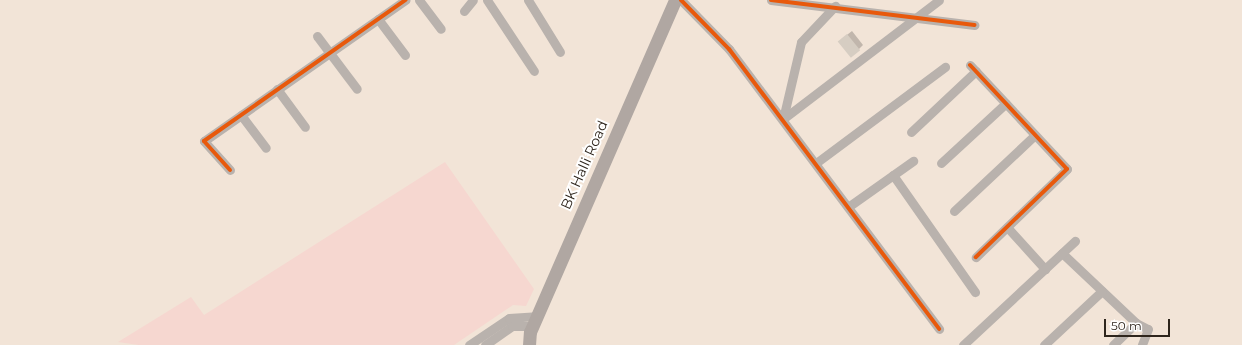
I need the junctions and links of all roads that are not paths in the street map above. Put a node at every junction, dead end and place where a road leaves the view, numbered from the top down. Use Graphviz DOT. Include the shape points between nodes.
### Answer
graph roads {
  1 [pos="405,0"];
  2 [pos="419,0"];
  3 [pos="473,0"];
  4 [pos="487,0"];
  5 [pos="528,0"];
  6 [pos="675,0"];
  7 [pos="681,0"];
  8 [pos="771,0"];
  9 [pos="940,0"];
  10 [pos="847,2"];
  11 [pos="835,6"];
  12 [pos="464,11"];
  13 [pos="917,17"];
  14 [pos="378,19"];
  15 [pos="974,25"];
  16 [pos="440,29"];
  17 [pos="317,36"];
  18 [pos="329,52"];
  19 [pos="560,52"];
  20 [pos="405,55"];
  21 [pos="945,67"];
  22 [pos="534,71"];
  23 [pos="277,89"];
  24 [pos="357,89"];
  25 [pos="1006,103"];
  26 [pos="241,115"];
  27 [pos="783,119"];
  28 [pos="305,126"];
  29 [pos="911,132"];
  30 [pos="1035,135"];
  31 [pos="266,148"];
  32 [pos="912,162"];
  33 [pos="816,163"];
  34 [pos="941,163"];
  35 [pos="230,170"];
  36 [pos="893,175"];
  37 [pos="848,207"];
  38 [pos="954,212"];
  39 [pos="1007,227"];
  40 [pos="1075,241"];
  41 [pos="1062,253"];
  42 [pos="976,257"];
  43 [pos="1045,269"];
  44 [pos="1102,291"];
  45 [pos="975,292"];
  46 [pos="534,321"];
  47 [pos="1136,323"];
  48 [pos="939,329"];
  49 [pos="469,345"];
  50 [pos="485,345"];
  51 [pos="529,345"];
  52 [pos="963,345"];
  53 [pos="1044,345"];
  54 [pos="1113,345"];
  55 [pos="1142,345"];
  1 -- 14 [label="street"];
  2 -- 16 [label="street"];
  3 -- 12 [label="street"];
  4 -- 22 [label="street"];
  5 -- 19 [label="street"];
  6 -- 46 [label="main road, BK Halli Road"];
  7 -- 27 [label="street" via="729,49"];
  8 -- 11 [label="street"];
  9 -- 13 [label="street"];
  10 -- 11 [label="street"];
  10 -- 13 [label="street"];
  11 -- 27 [label="street" via="801,42"];
  13 -- 15 [label="street"];
  13 -- 27 [label="street"];
  14 -- 18 [label="street"];
  14 -- 20 [label="street"];
  17 -- 18 [label="street"];
  18 -- 23 [label="street"];
  18 -- 24 [label="street"];
  21 -- 33 [label="street"];
  23 -- 26 [label="street"];
  23 -- 28 [label="street"];
  25 -- 29 [label="street" via="973,68"];
  25 -- 30 [label="street"];
  25 -- 34 [label="street"];
  26 -- 31 [label="street"];
  26 -- 35 [label="street" via="204,141"];
  27 -- 33 [label="street"];
  30 -- 38 [label="street"];
  30 -- 39 [label="street" via="1067,169"];
  32 -- 36 [label="street"];
  33 -- 37 [label="street"];
  36 -- 37 [label="street"];
  36 -- 45 [label="street"];
  37 -- 48 [label="street"];
  39 -- 42 [label="street"];
  39 -- 43 [label="street"];
  40 -- 41 [label="street"];
  41 -- 43 [label="street"];
  41 -- 44 [label="street"];
  43 -- 52 [label="street"];
  44 -- 47 [label="street"];
  44 -- 53 [label="street"];
  46 -- 49 [label="street" via="509,318"];
  46 -- 50 [label="street" via="512,326"];
  46 -- 51 [label="main road, BK Halli Road"];
  47 -- 54 [label="street"];
  47 -- 55 [label="street" via="1148,329"];
}
